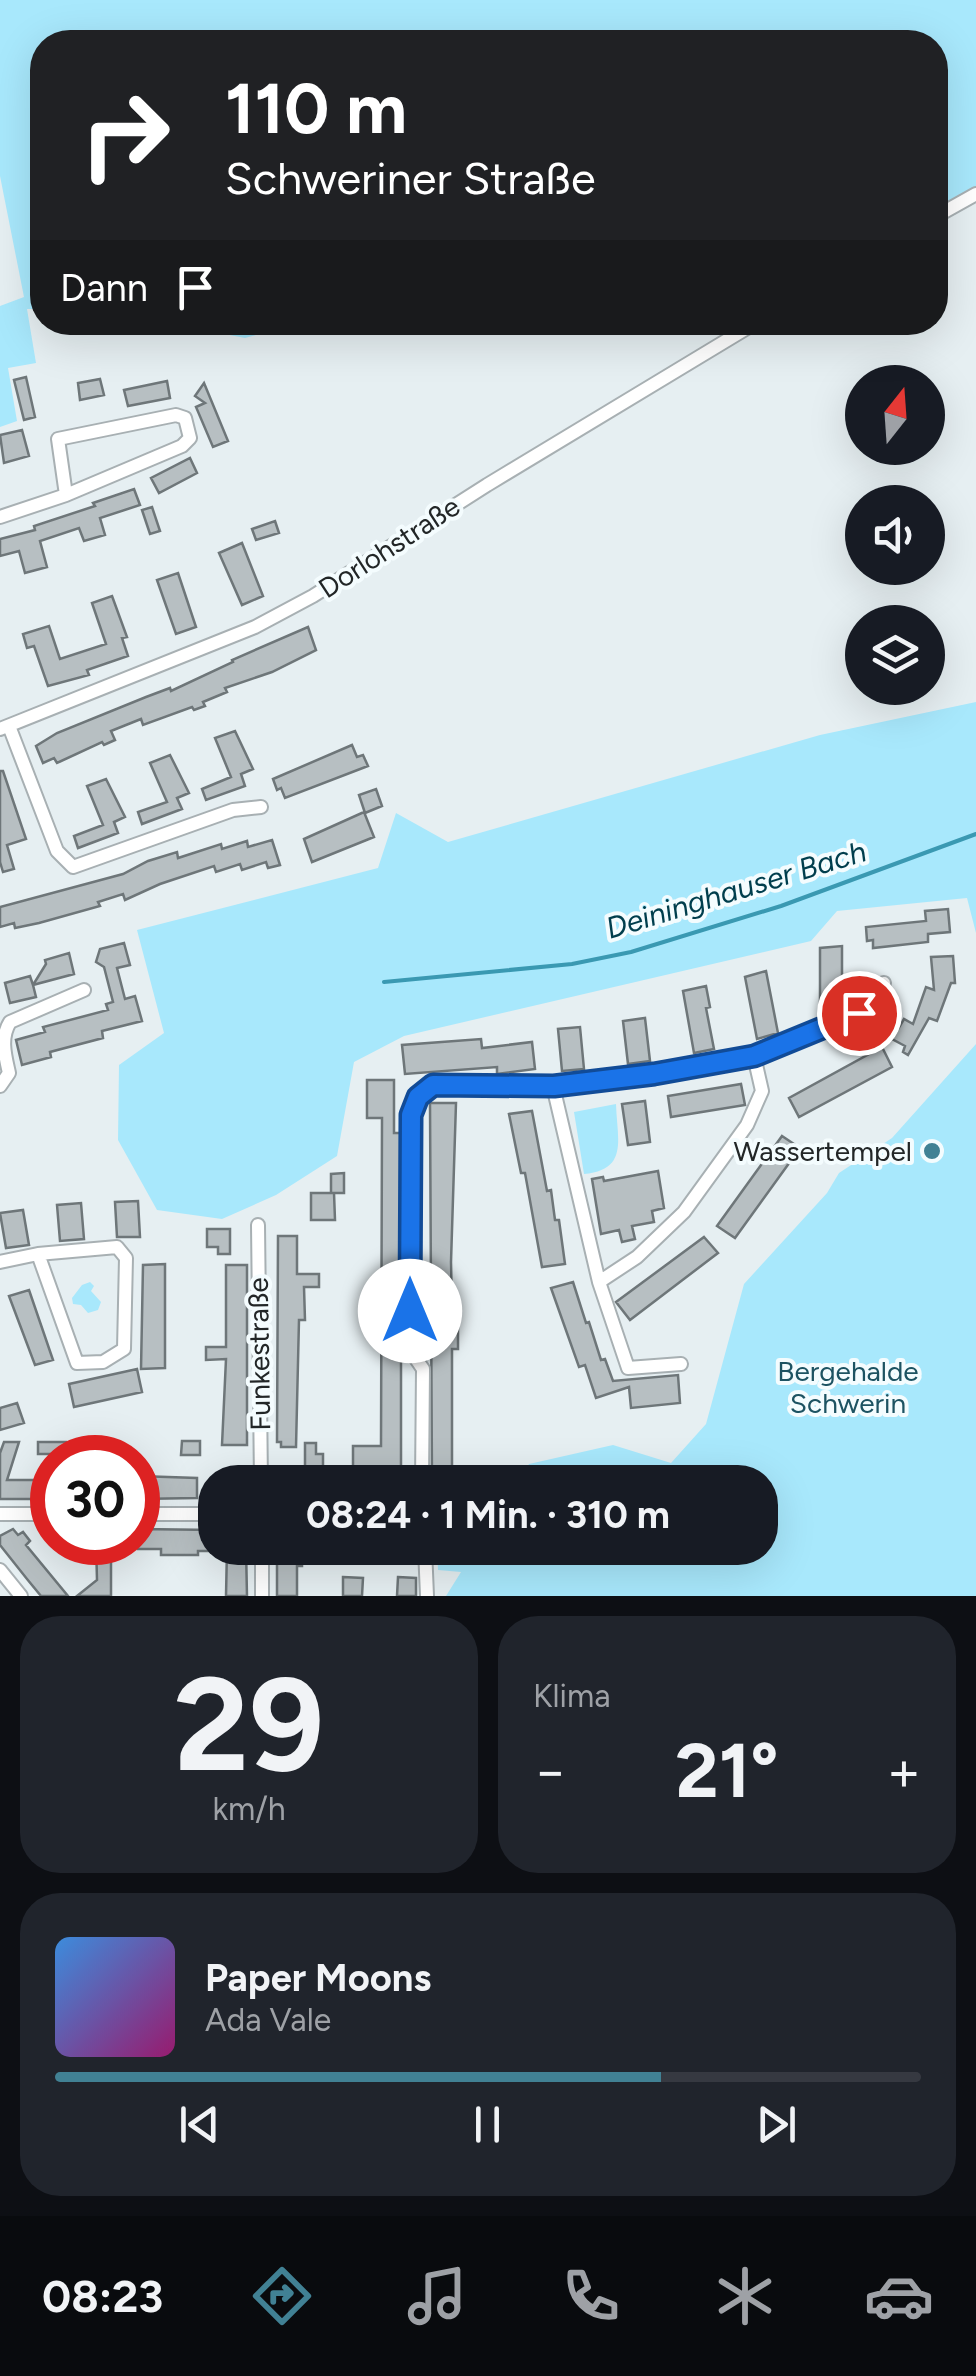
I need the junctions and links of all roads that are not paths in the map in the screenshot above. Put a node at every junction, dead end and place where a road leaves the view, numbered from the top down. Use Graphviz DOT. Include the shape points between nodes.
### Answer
graph roads {
  1 [pos="976,194"];
  2 [pos="948,210"];
  3 [pos="735,335"];
  4 [pos="66,495"];
  5 [pos="0,517"];
  6 [pos="5,727"];
  7 [pos="261,807"];
  8 [pos="884,983"];
  9 [pos="84,990"];
  10 [pos="754,1056"];
  11 [pos="0,1086"];
  12 [pos="554,1086"];
  13 [pos="258,1225"];
  14 [pos="38,1254"];
  15 [pos="0,1262"];
  16 [pos="598,1282"];
  17 [pos="681,1364"];
  18 [pos="261,1465"];
  19 [pos="422,1465"];
  20 [pos="0,1514"];
  21 [pos="30,1514"];
  22 [pos="160,1514"];
  23 [pos="198,1514"];
  24 [pos="262,1565"];
  25 [pos="426,1565"];
  26 [pos="0,1570"];
  27 [pos="21,1596"];
  28 [pos="262,1596"];
  29 [pos="427,1596"];
  1 -- 2 [label="street"];
  3 -- 6 [label="street, Dorlohstraße" via="255,628"];
  4 -- 4 [label="street" via="182,446 190,438 185,418 58,439"];
  4 -- 5 [label="street"];
  6 -- 7 [label="street" via="57,850 73,867 233,810"];
  8 -- 10 [label="street" via="859,1013"];
  9 -- 11 [label="street" via="10,1022 2,1042 8,1074"];
  10 -- 12 [label="street"];
  10 -- 16 [label="street" via="762,1091 747,1124 684,1212 637,1257"];
  12 -- 16 [label="street"];
  12 -- 19 [label="street" via="433,1085 411,1115 410,1350 422,1370"];
  13 -- 18 [label="street, Funkestraße"];
  14 -- 14 [label="street" via="122,1250 124,1349 102,1362 77,1363"];
  14 -- 15 [label="street"];
  16 -- 17 [label="street" via="628,1368"];
  20 -- 21 [label="street"];
  22 -- 23 [label="street"];
  24 -- 28 [label="street"];
  25 -- 29 [label="street"];
  26 -- 27 [label="street"];
}
